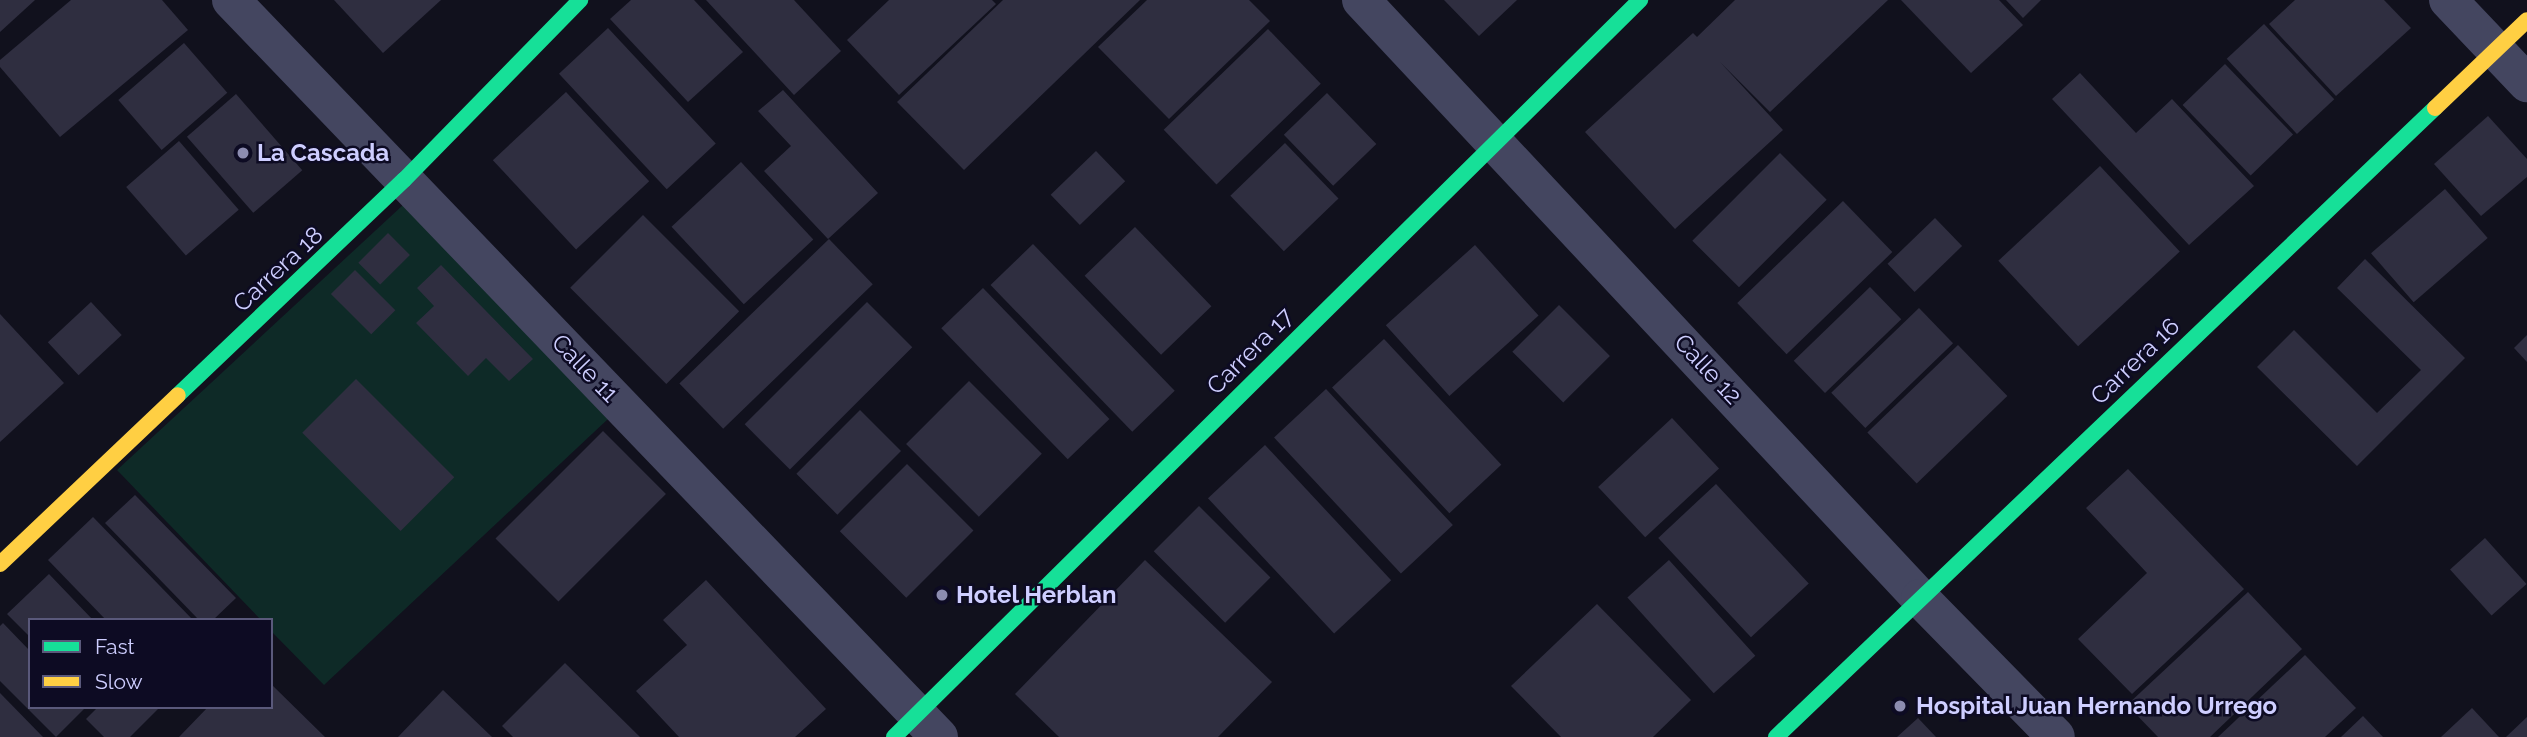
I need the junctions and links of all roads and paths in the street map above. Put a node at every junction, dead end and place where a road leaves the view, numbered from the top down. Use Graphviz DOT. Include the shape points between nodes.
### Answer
graph roads {
  1 [pos="231,0"];
  2 [pos="580,0"];
  3 [pos="1361,0"];
  4 [pos="1640,0"];
  5 [pos="2448,0"];
  6 [pos="2527,20"];
  7 [pos="2496,50"];
  8 [pos="2527,83"];
  9 [pos="1495,140"];
  10 [pos="404,180"];
  11 [pos="0,564"];
  12 [pos="1920,598"];
  13 [pos="917,729"];
  14 [pos="1776,737"];
  15 [pos="2056,737"];
  1 -- 10 [label="street, Calle 11"];
  2 -- 10 [label="street, Carrera 18"];
  3 -- 9 [label="street, Calle 12"];
  4 -- 9 [label="street, Carrera 17"];
  5 -- 7 [label="street"];
  6 -- 7 [label="street, Carrera 16"];
  7 -- 8 [label="street"];
  7 -- 12 [label="street, Carrera 16"];
  9 -- 12 [label="street, Calle 12"];
  9 -- 13 [label="street, Carrera 17"];
  10 -- 11 [label="street, Carrera 18"];
  10 -- 13 [label="street, Calle 11"];
  12 -- 14 [label="street, Carrera 16"];
  12 -- 15 [label="street, Calle 12"];
}
